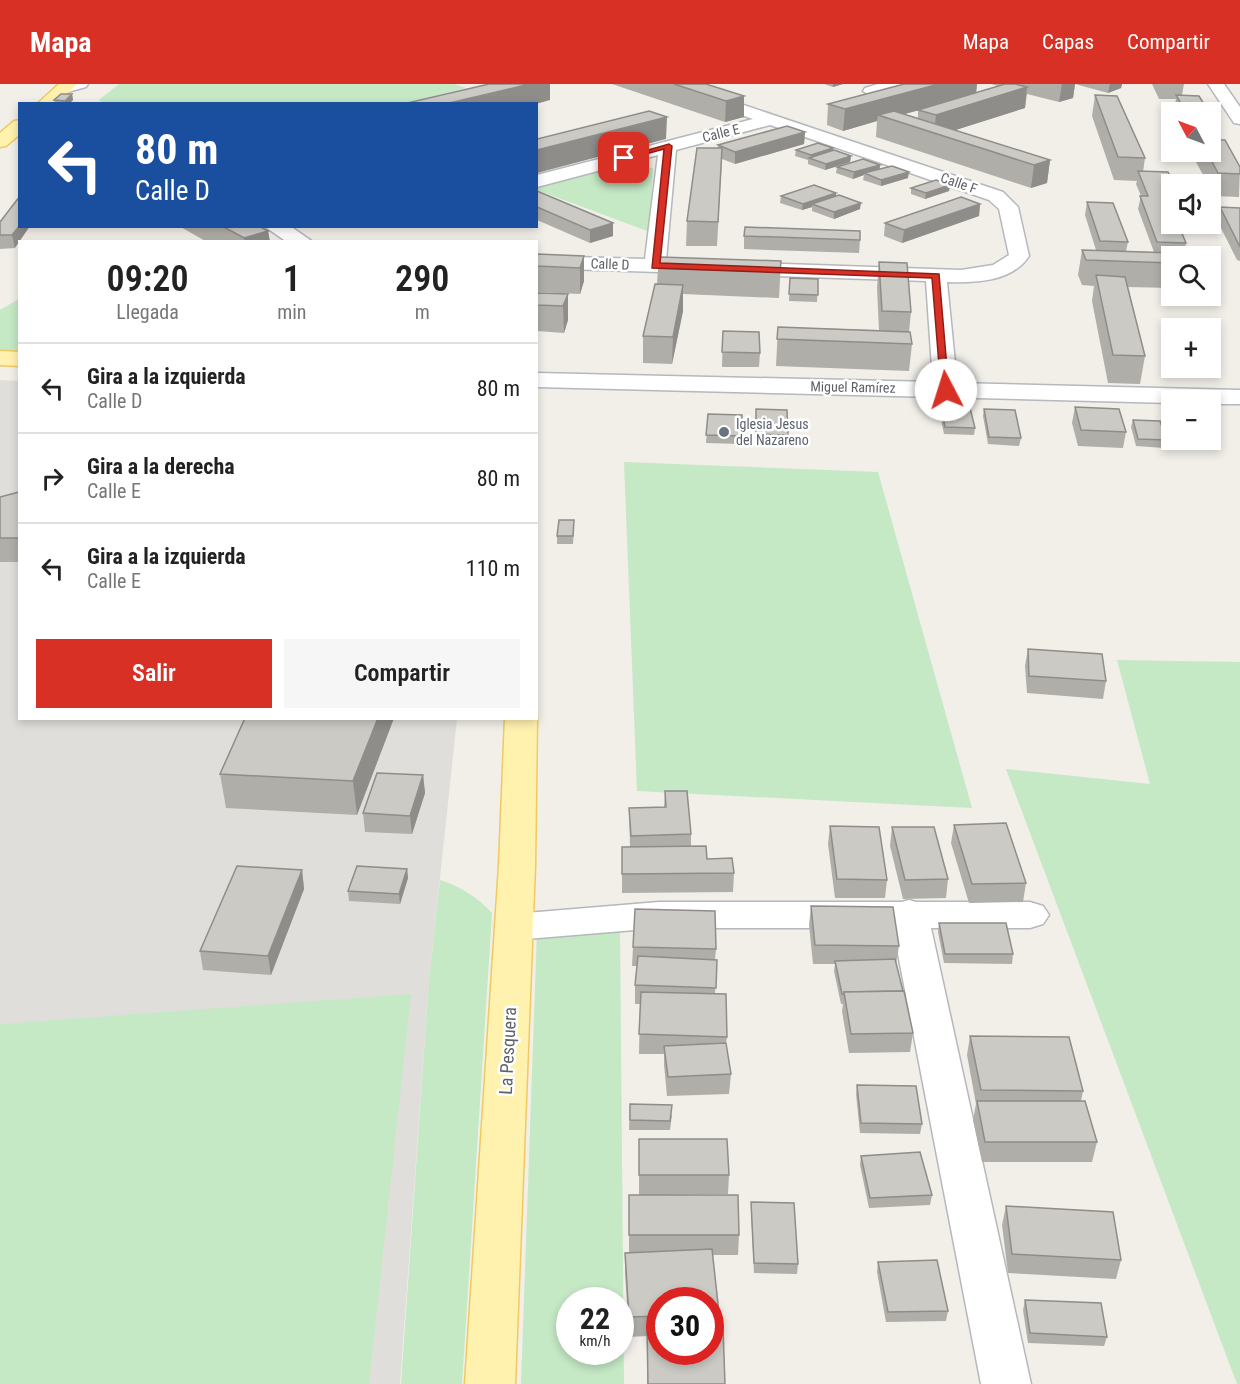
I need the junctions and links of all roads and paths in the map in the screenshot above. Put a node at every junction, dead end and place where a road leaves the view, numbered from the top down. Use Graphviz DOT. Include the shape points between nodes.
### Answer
graph roads {
  1 [pos="665,84"];
  2 [pos="896,84"];
  3 [pos="1215,84"];
  4 [pos="71,85"];
  5 [pos="871,91"];
  6 [pos="48,102"];
  7 [pos="774,119"];
  8 [pos="1240,119"];
  9 [pos="18,127"];
  10 [pos="0,142"];
  11 [pos="669,146"];
  12 [pos="601,164"];
  13 [pos="666,166"];
  14 [pos="538,181"];
  15 [pos="278,228"];
  16 [pos="299,240"];
  17 [pos="538,262"];
  18 [pos="655,266"];
  19 [pos="936,276"];
  20 [pos="0,358"];
  21 [pos="18,359"];
  22 [pos="538,380"];
  23 [pos="946,390"];
  24 [pos="1240,397"];
  25 [pos="521,720"];
  26 [pos="909,913"];
  27 [pos="1030,915"];
  28 [pos="514,927"];
  29 [pos="490,1384"];
  30 [pos="1006,1384"];
  1 -- 7 [label="street, Calle F"];
  2 -- 5 [label="street"];
  3 -- 8 [label="street"];
  4 -- 6 [label="main road"];
  7 -- 11 [label="street, Calle E"];
  7 -- 19 [label="street, Calle F" via="996,195 1008,207 1019,256 1014,264 981,274"];
  9 -- 10 [label="main road"];
  11 -- 12 [label="street, Calle E"];
  11 -- 13 [label="street"];
  12 -- 13 [label="street"];
  12 -- 14 [label="street, Calle E"];
  13 -- 18 [label="street"];
  15 -- 16 [label="street"];
  17 -- 18 [label="street, Calle D"];
  18 -- 19 [label="street, Calle D"];
  19 -- 23 [label="street"];
  20 -- 21 [label="main road"];
  22 -- 23 [label="street, Miguel Ramírez"];
  23 -- 24 [label="street, Miguel Ramírez"];
  25 -- 28 [label="main road, La Pesquera"];
  26 -- 27 [label="street"];
  26 -- 28 [label="street" via="659,915"];
  26 -- 30 [label="street"];
  28 -- 29 [label="main road, La Pesquera"];
}
